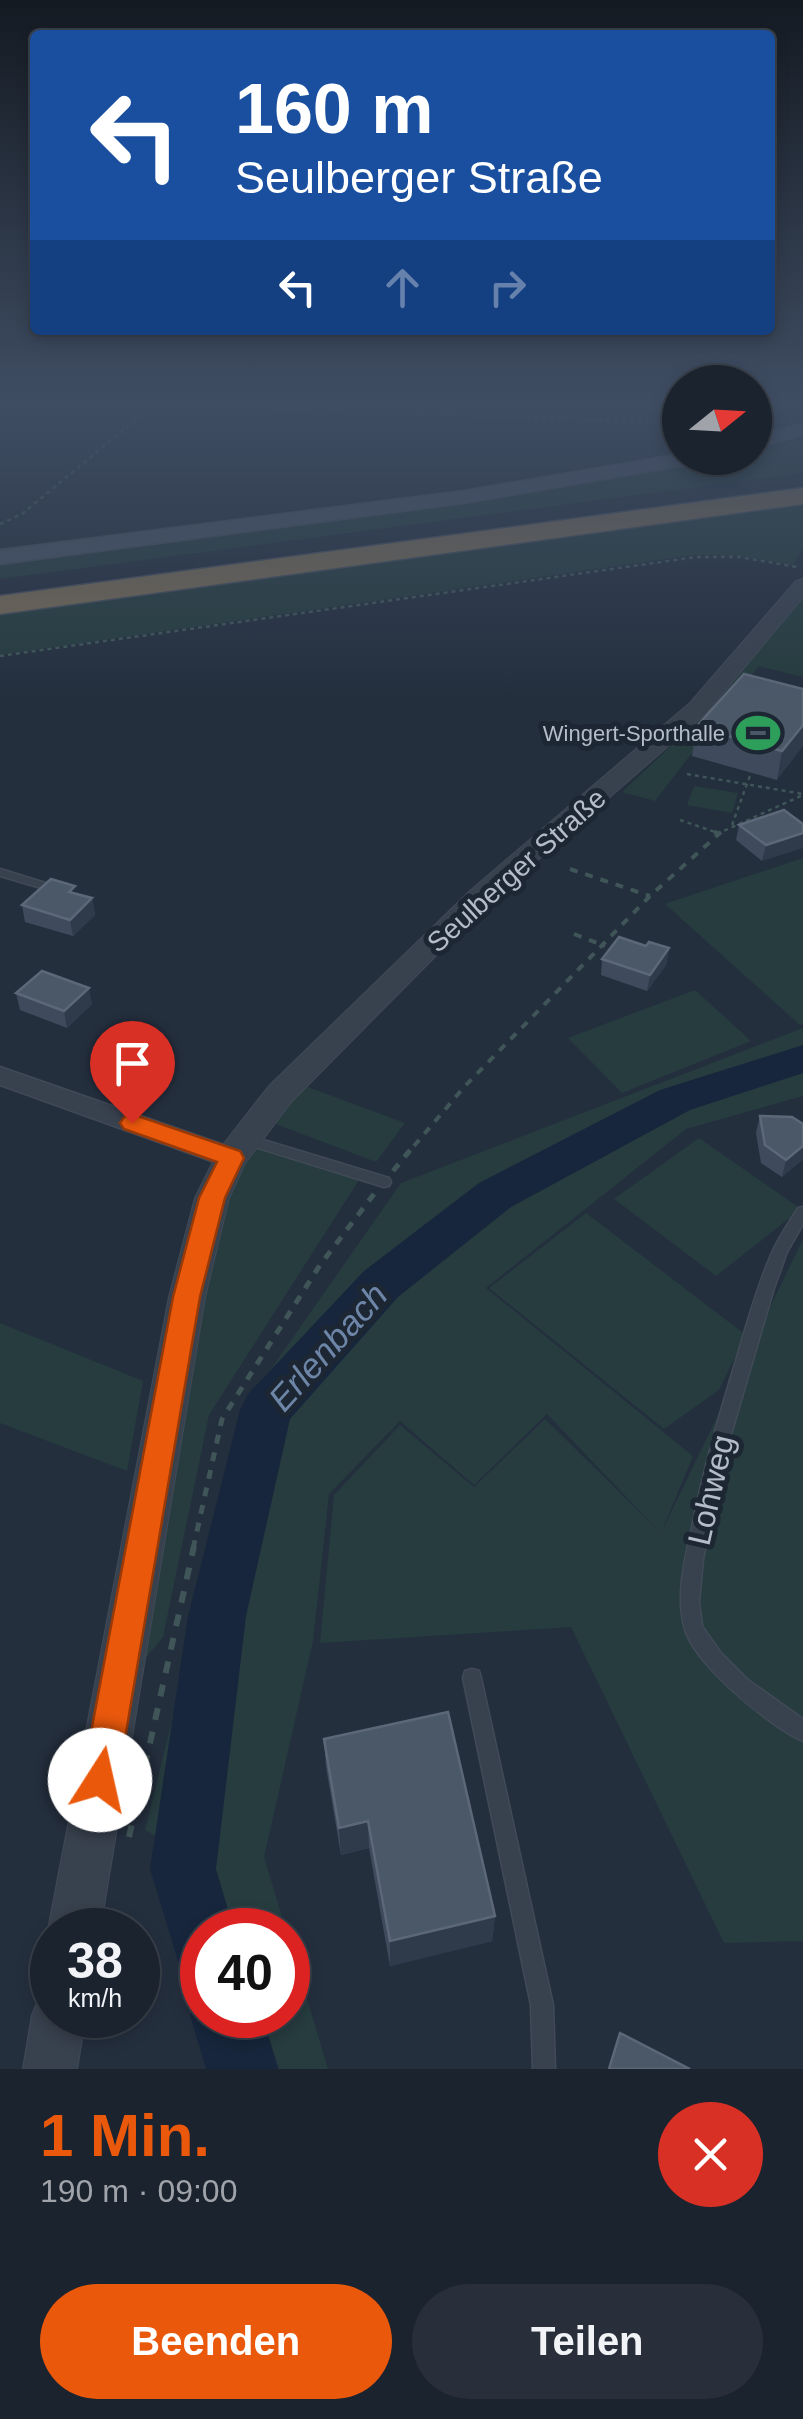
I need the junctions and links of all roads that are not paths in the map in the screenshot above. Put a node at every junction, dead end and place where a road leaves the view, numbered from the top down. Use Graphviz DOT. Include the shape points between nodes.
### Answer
graph roads {
  1 [pos="416,503"];
  2 [pos="664,503"];
  3 [pos="755,503"];
  4 [pos="0,557"];
  5 [pos="803,585"];
  6 [pos="0,591"];
  7 [pos="0,605"];
  8 [pos="0,872"];
  9 [pos="48,887"];
  10 [pos="0,1076"];
  11 [pos="237,1148"];
  12 [pos="384,1182"];
  13 [pos="803,1212"];
  14 [pos="472,1678"];
  15 [pos="803,1732"];
  16 [pos="78,1908"];
  17 [pos="55,2038"];
  18 [pos="50,2069"];
  19 [pos="544,2069"];
  1 -- 4 [label="main road"];
  2 -- 6 [label="highway"];
  3 -- 7 [label="highway"];
  5 -- 11 [label="street, Seulberger Straße" via="698,708 479,898 280,1094"];
  8 -- 9 [label="lane"];
  10 -- 11 [label="street"];
  11 -- 12 [label="lane"];
  11 -- 16 [label="street, Seulberger Straße" via="212,1198 187,1297"];
  13 -- 15 [label="lane, Lohweg" via="778,1254 748,1345 714,1465 688,1601 692,1626 732,1681"];
  14 -- 19 [label="lane" via="542,2005"];
  17 -- 18 [label="street"];
}
